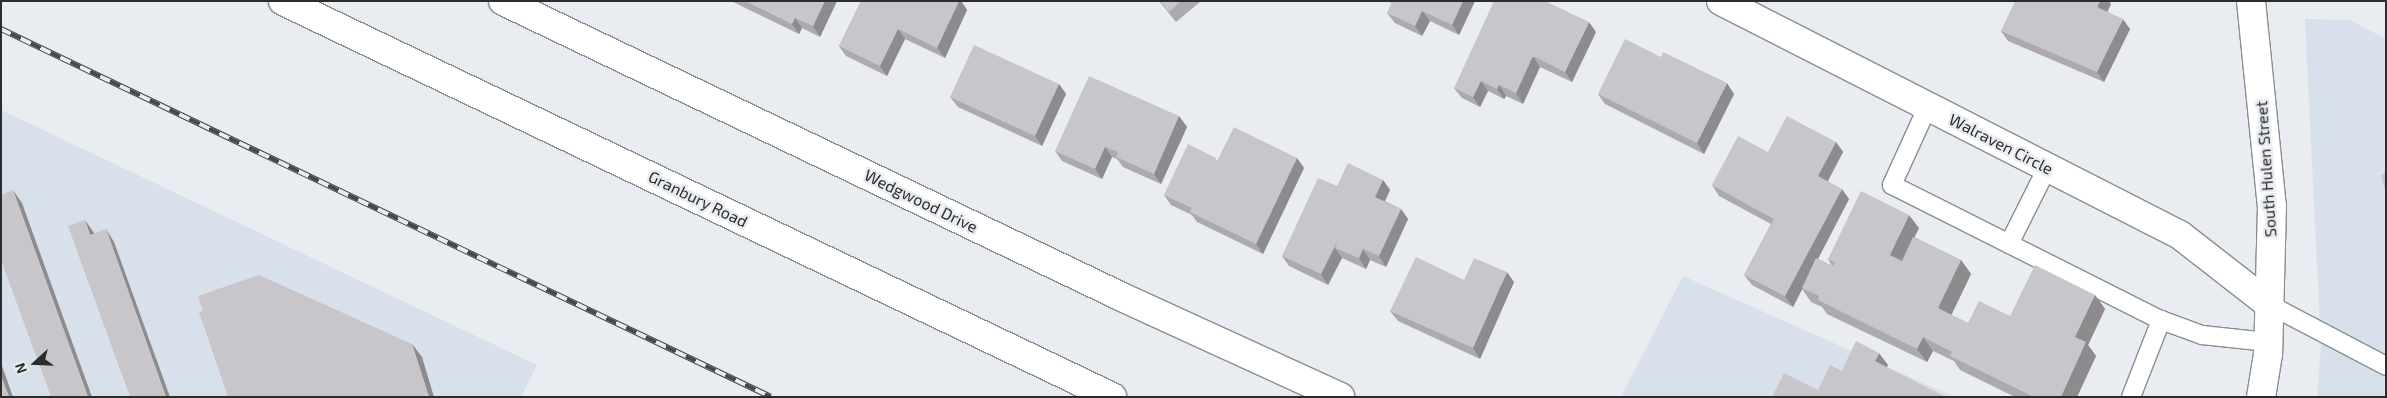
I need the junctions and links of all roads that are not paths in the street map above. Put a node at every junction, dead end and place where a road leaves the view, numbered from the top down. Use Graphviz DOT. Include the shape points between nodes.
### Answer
graph roads {
  1 [pos="283,1"];
  2 [pos="503,1"];
  3 [pos="1721,1"];
  4 [pos="2251,1"];
  5 [pos="1928,106"];
  6 [pos="2047,168"];
  7 [pos="2009,244"];
  8 [pos="2270,305"];
  9 [pos="2161,320"];
  10 [pos="2268,342"];
  11 [pos="2386,366"];
  12 [pos="1112,397"];
  13 [pos="1340,397"];
  14 [pos="2130,397"];
  15 [pos="2261,397"];
  1 -- 12 [label="street, Granbury Road"];
  2 -- 13 [label="street, Wedgwood Drive" via="1113,293"];
  3 -- 5 [label="street, Walraven Circle"];
  4 -- 8 [label="street, South Hulen Street" via="2272,206"];
  5 -- 6 [label="street, Walraven Circle"];
  5 -- 7 [label="lane" via="1892,185"];
  6 -- 7 [label="lane"];
  6 -- 8 [label="street, Walraven Circle" via="2180,235"];
  7 -- 9 [label="lane"];
  8 -- 10 [label="street, South Hulen Street"];
  8 -- 11 [label="lane"];
  9 -- 10 [label="lane" via="2202,335"];
  9 -- 14 [label="lane"];
  10 -- 15 [label="street, South Hulen Street"];
}
